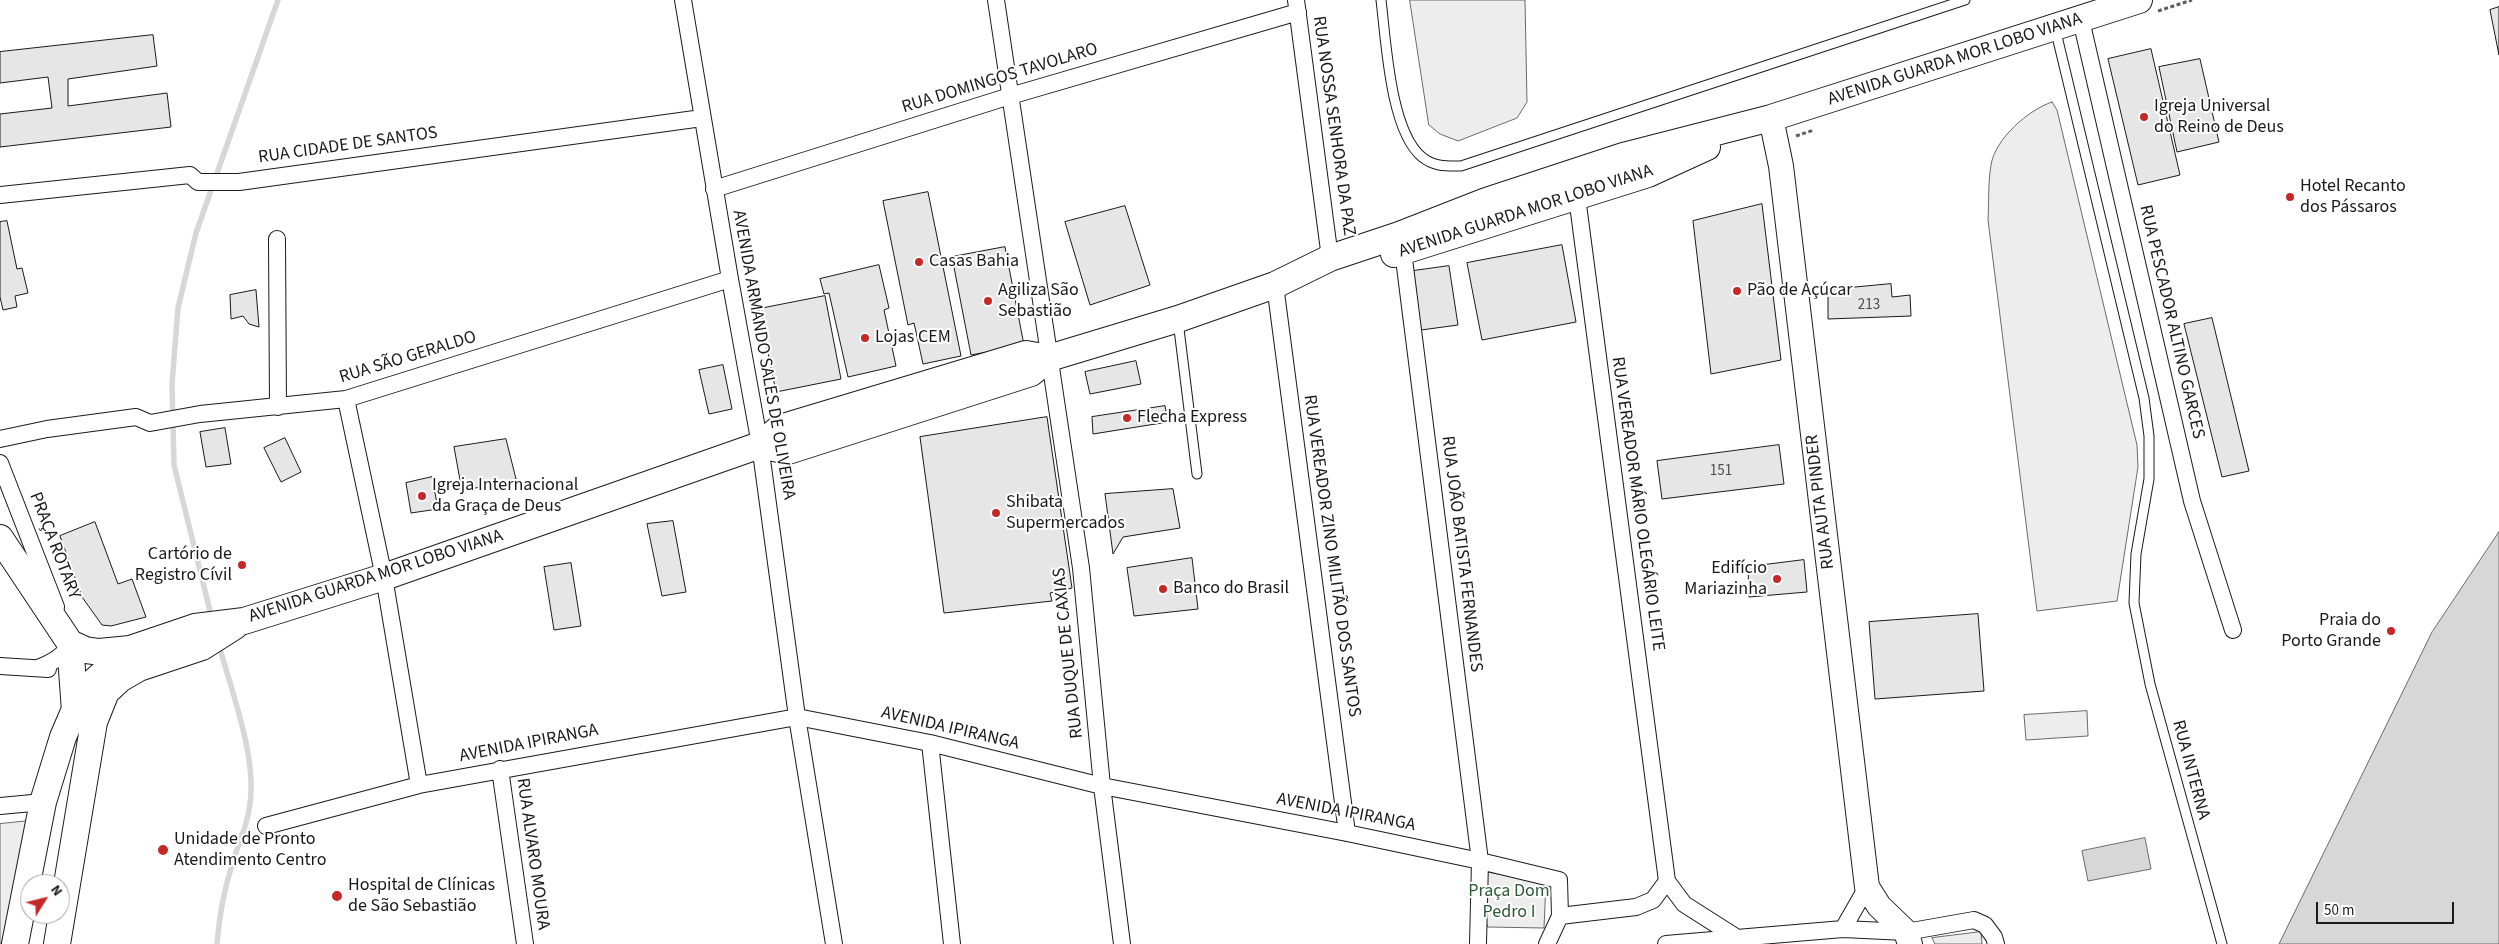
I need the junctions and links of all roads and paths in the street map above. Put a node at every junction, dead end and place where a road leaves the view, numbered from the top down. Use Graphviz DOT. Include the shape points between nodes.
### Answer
graph roads {
  1 [pos="683,0"];
  2 [pos="996,0"];
  3 [pos="1381,0"];
  4 [pos="1965,0"];
  5 [pos="2139,0"];
  6 [pos="1944,3"];
  7 [pos="1297,6"];
  8 [pos="2081,20"];
  9 [pos="2055,28"];
  10 [pos="1010,96"];
  11 [pos="702,118"];
  12 [pos="1771,118"];
  13 [pos="1623,156"];
  14 [pos="714,189"];
  15 [pos="0,195"];
  16 [pos="1577,197"];
  17 [pos="277,239"];
  18 [pos="1403,252"];
  19 [pos="1330,258"];
  20 [pos="730,279"];
  21 [pos="1275,285"];
  22 [pos="1178,319"];
  23 [pos="1049,358"];
  24 [pos="346,399"];
  25 [pos="278,407"];
  26 [pos="0,439"];
  27 [pos="760,445"];
  28 [pos="0,462"];
  29 [pos="1198,474"];
  30 [pos="0,538"];
  31 [pos="384,577"];
  32 [pos="2233,630"];
  33 [pos="198,637"];
  34 [pos="70,643"];
  35 [pos="130,649"];
  36 [pos="0,666"];
  37 [pos="38,668"];
  38 [pos="72,674"];
  39 [pos="108,678"];
  40 [pos="74,707"];
  41 [pos="797,717"];
  42 [pos="930,743"];
  43 [pos="500,769"];
  44 [pos="418,785"];
  45 [pos="1102,786"];
  46 [pos="80,799"];
  47 [pos="43,802"];
  48 [pos="0,806"];
  49 [pos="266,826"];
  50 [pos="1348,833"];
  51 [pos="1480,861"];
  52 [pos="1667,881"];
  53 [pos="1867,887"];
  54 [pos="1560,916"];
  55 [pos="1843,929"];
  56 [pos="1739,938"];
  57 [pos="1908,938"];
  58 [pos="15,944"];
  59 [pos="57,944"];
  60 [pos="525,944"];
  61 [pos="834,944"];
  62 [pos="952,944"];
  63 [pos="1122,944"];
  64 [pos="1478,944"];
  65 [pos="1547,944"];
  66 [pos="1666,944"];
  67 [pos="1996,944"];
  68 [pos="2222,944"];
  1 -- 11 [label="street, AVENIDA ARMANDO SALES DE OLIVEIRA"];
  2 -- 10 [label="street, RUA DUQUE DE CAXIAS"];
  3 -- 6 [label="lane" via="1400,122 1408,140 1422,157 1441,167 1462,166"];
  4 -- 6 [label="lane"];
  5 -- 8 [label="main road, AVENIDA GUARDA MOR LOBO VIANA"];
  7 -- 10 [label="street, RUA DOMINGOS TAVOLARO"];
  7 -- 19 [label="street, RUA NOSSA SENHORA DA PAZ"];
  8 -- 9 [label="main road, AVENIDA GUARDA MOR LOBO VIANA"];
  8 -- 32 [label="street, RUA PESCADOR ALTINO GARCES" via="2192,501"];
  9 -- 12 [label="main road, AVENIDA GUARDA MOR LOBO VIANA"];
  9 -- 68 [label="lane, RUA INTERNA" via="2144,398 2149,436 2149,479 2136,554 2134,603 2150,684"];
  10 -- 14 [label="street, RUA DOMINGOS TAVOLARO"];
  10 -- 23 [label="street, RUA DUQUE DE CAXIAS"];
  11 -- 14 [label="street, AVENIDA ARMANDO SALES DE OLIVEIRA"];
  11 -- 15 [label="street, RUA CIDADE DE SANTOS" via="239,182 198,182 190,175"];
  12 -- 13 [label="main road, AVENIDA GUARDA MOR LOBO VIANA"];
  12 -- 16 [label="main road, AVENIDA GUARDA MOR LOBO VIANA" via="1648,174"];
  12 -- 53 [label="main road, RUA AUTA PINDER" via="1782,176"];
  13 -- 16 [label="street" via="1587,176"];
  13 -- 19 [label="main road, AVENIDA GUARDA MOR LOBO VIANA" via="1486,201"];
  14 -- 20 [label="street, AVENIDA ARMANDO SALES DE OLIVEIRA"];
  16 -- 18 [label="main road, AVENIDA GUARDA MOR LOBO VIANA"];
  16 -- 52 [label="street, RUA VEREADOR MÁRIO OLEGÁRIO LEITE"];
  17 -- 25 [label="street"];
  18 -- 21 [label="main road, AVENIDA GUARDA MOR LOBO VIANA" via="1333,276"];
  18 -- 51 [label="street, RUA JOÃO BATISTA FERNANDES"];
  19 -- 21 [label="main road, AVENIDA GUARDA MOR LOBO VIANA"];
  20 -- 24 [label="street, RUA SÃO GERALDO"];
  20 -- 27 [label="street, AVENIDA ARMANDO SALES DE OLIVEIRA"];
  21 -- 22 [label="main road, AVENIDA GUARDA MOR LOBO VIANA"];
  21 -- 50 [label="street, RUA VEREADOR ZINO MILITÃO DOS SANTOS"];
  22 -- 23 [label="main road, AVENIDA GUARDA MOR LOBO VIANA"];
  22 -- 29 [label="lane"];
  23 -- 27 [label="main road, AVENIDA GUARDA MOR LOBO VIANA" via="1026,354 780,428"];
  23 -- 45 [label="street, RUA DUQUE DE CAXIAS" via="1081,568"];
  24 -- 25 [label="street, RUA SÃO GERALDO"];
  24 -- 31 [label="street"];
  25 -- 26 [label="street, RUA SÃO GERALDO" via="200,414 150,423 136,417"];
  27 -- 31 [label="main road, AVENIDA GUARDA MOR LOBO VIANA"];
  27 -- 41 [label="street, AVENIDA ARMANDO SALES DE OLIVEIRA"];
  28 -- 34 [label="street, PRAÇA ROTARY"];
  30 -- 34 [label="main road"];
  31 -- 33 [label="main road, AVENIDA GUARDA MOR LOBO VIANA"];
  31 -- 44 [label="street"];
  33 -- 35 [label="main road"];
  33 -- 39 [label="main road" via="139,668"];
  34 -- 35 [label="main road" via="99,652"];
  34 -- 37 [label="street" via="52,662"];
  34 -- 38 [label="main road"];
  35 -- 39 [label="main road"];
  36 -- 37 [label="street"];
  37 -- 38 [label="street"];
  38 -- 39 [label="street"];
  38 -- 40 [label="main road"];
  39 -- 40 [label="main road" via="86,690"];
  39 -- 46 [label="main road" via="94,722"];
  40 -- 46 [label="main road" via="81,753"];
  40 -- 47 [label="main road"];
  41 -- 42 [label="street, AVENIDA IPIRANGA"];
  41 -- 43 [label="street, AVENIDA IPIRANGA"];
  41 -- 61 [label="street, AVENIDA ARMANDO SALES DE OLIVEIRA"];
  42 -- 45 [label="street, AVENIDA IPIRANGA"];
  42 -- 62 [label="street"];
  43 -- 44 [label="street, AVENIDA IPIRANGA"];
  43 -- 60 [label="street, RUA ALVARO MOURA"];
  44 -- 49 [label="street, AVENIDA IPIRANGA"];
  45 -- 50 [label="street, AVENIDA IPIRANGA"];
  45 -- 63 [label="street, RUA DUQUE DE CAXIAS"];
  46 -- 59 [label="main road"];
  47 -- 48 [label="street"];
  47 -- 58 [label="main road"];
  50 -- 51 [label="street, AVENIDA IPIRANGA"];
  51 -- 54 [label="street, AVENIDA IPIRANGA" via="1559,880"];
  51 -- 64 [label="street, RUA JOÃO BATISTA FERNANDES"];
  52 -- 54 [label="street" via="1653,900 1636,907"];
  52 -- 56 [label="street" via="1684,904"];
  53 -- 55 [label="street"];
  53 -- 57 [label="main road" via="1879,906"];
  54 -- 65 [label="street, AVENIDA IPIRANGA"];
  55 -- 56 [label="street"];
  55 -- 57 [label="street"];
  56 -- 66 [label="street"];
  57 -- 67 [label="street" via="1974,920 1985,925"];
}
